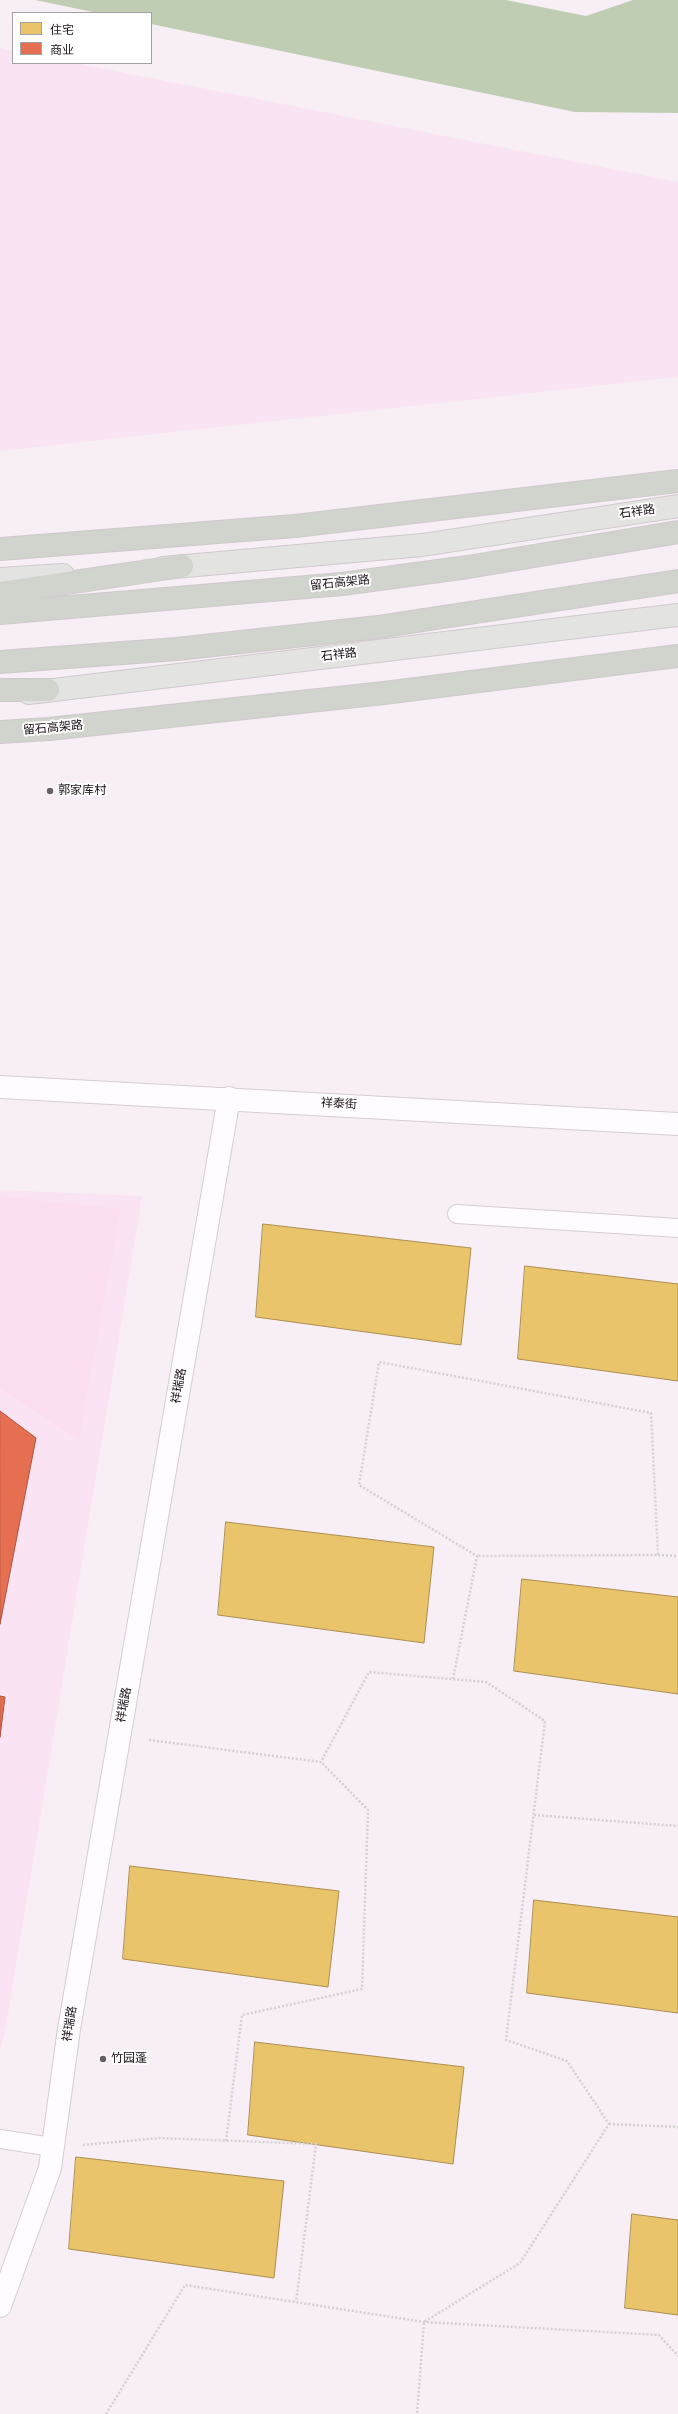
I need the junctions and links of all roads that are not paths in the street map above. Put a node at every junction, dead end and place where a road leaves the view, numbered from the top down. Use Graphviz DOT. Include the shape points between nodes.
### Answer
graph roads {
  1 [pos="678,481"];
  2 [pos="678,506"];
  3 [pos="678,532"];
  4 [pos="0,550"];
  5 [pos="182,566"];
  6 [pos="0,579"];
  7 [pos="678,581"];
  8 [pos="0,593"];
  9 [pos="0,613"];
  10 [pos="678,615"];
  11 [pos="678,656"];
  12 [pos="0,662"];
  13 [pos="0,690"];
  14 [pos="48,690"];
  15 [pos="0,696"];
  16 [pos="0,732"];
  17 [pos="0,1087"];
  18 [pos="229,1098"];
  19 [pos="678,1124"];
  20 [pos="457,1214"];
  21 [pos="678,1228"];
  22 [pos="0,2139"];
  23 [pos="52,2147"];
  24 [pos="0,2306"];
  1 -- 4 [label="highway" via="295,526"];
  2 -- 5 [label="main road, 石祥路" via="422,545"];
  3 -- 9 [label="highway, 留石高架路" via="460,568 342,584"];
  5 -- 6 [label="main road, 石祥路"];
  5 -- 8 [label="highway"];
  7 -- 12 [label="highway" via="378,627 178,649"];
  10 -- 14 [label="main road, 石祥路"];
  11 -- 16 [label="highway, 留石高架路" via="384,693"];
  13 -- 14 [label="highway"];
  14 -- 15 [label="main road, 石祥路"];
  17 -- 18 [label="street, 祥泰街"];
  18 -- 19 [label="street, 祥泰街"];
  18 -- 23 [label="street, 祥瑞路" via="69,2029"];
  20 -- 21 [label="lane"];
  22 -- 23 [label="lane"];
  23 -- 24 [label="street, 祥瑞路" via="50,2168"];
}
